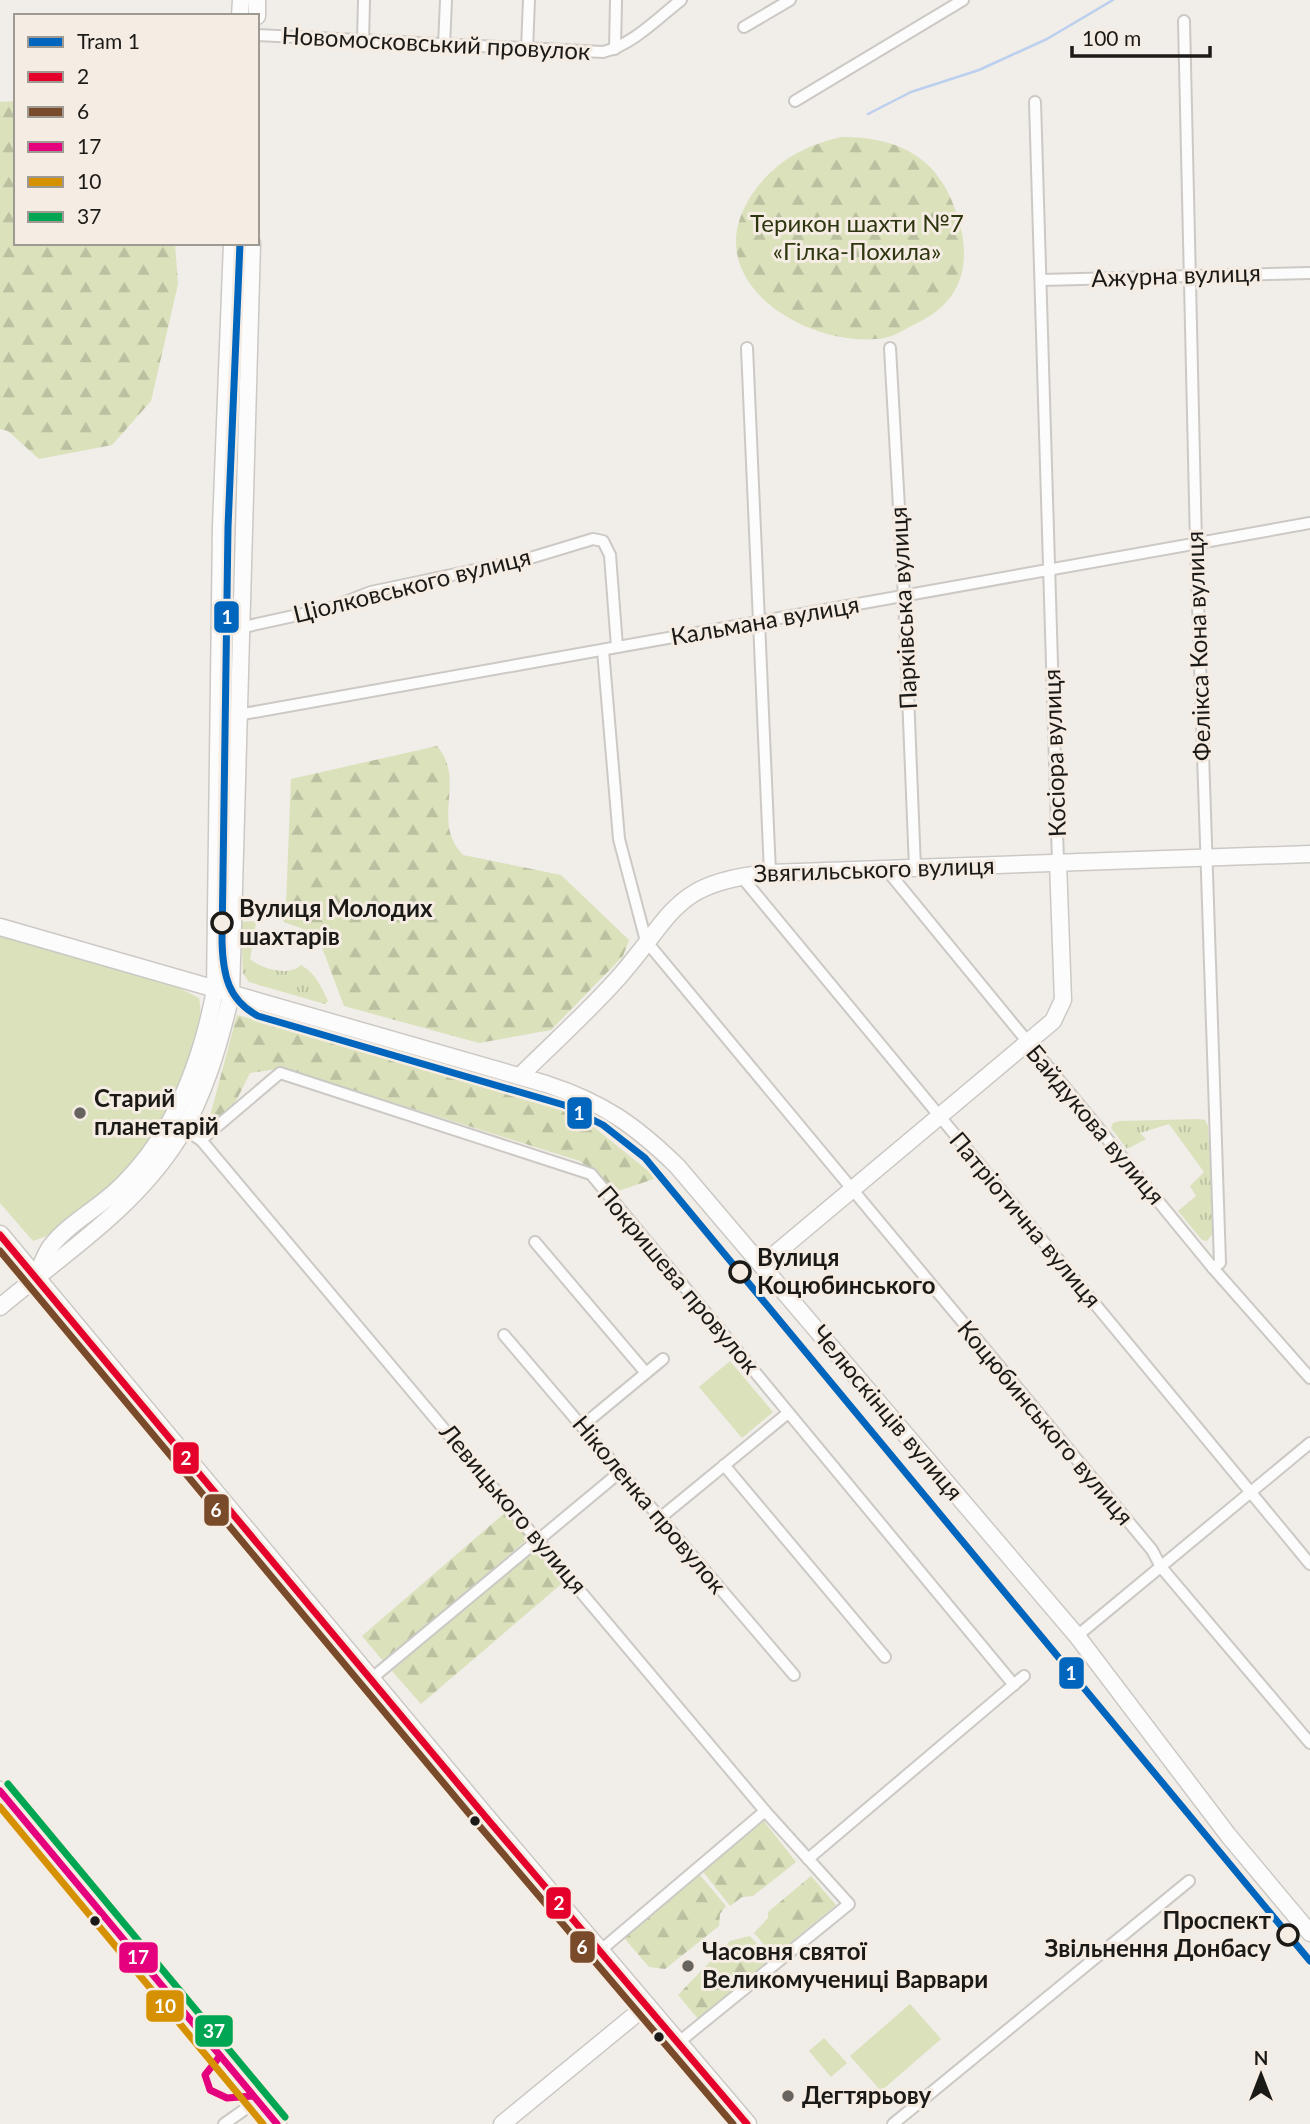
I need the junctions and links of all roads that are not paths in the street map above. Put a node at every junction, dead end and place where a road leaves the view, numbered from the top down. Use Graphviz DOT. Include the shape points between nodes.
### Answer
graph roads {
  1 [pos="364,0"];
  2 [pos="446,0"];
  3 [pos="528,0"];
  4 [pos="616,0"];
  5 [pos="681,0"];
  6 [pos="790,0"];
  7 [pos="963,0"];
  8 [pos="1184,22"];
  9 [pos="744,27"];
  10 [pos="259,35"];
  11 [pos="363,43"];
  12 [pos="444,46"];
  13 [pos="527,49"];
  14 [pos="615,49"];
  15 [pos="795,101"];
  16 [pos="1035,102"];
  17 [pos="232,245"];
  18 [pos="252,245"];
  19 [pos="1310,273"];
  20 [pos="1188,275"];
  21 [pos="1042,280"];
  22 [pos="747,348"];
  23 [pos="890,348"];
  24 [pos="1310,523"];
  25 [pos="1196,544"];
  26 [pos="1050,570"];
  27 [pos="904,596"];
  28 [pos="762,621"];
  29 [pos="219,627"];
  30 [pos="239,628"];
  31 [pos="617,647"];
  32 [pos="603,650"];
  33 [pos="239,715"];
  34 [pos="220,718"];
  35 [pos="1310,854"];
  36 [pos="1206,857"];
  37 [pos="1058,863"];
  38 [pos="915,868"];
  39 [pos="886,869"];
  40 [pos="770,873"];
  41 [pos="741,876"];
  42 [pos="0,927"];
  43 [pos="646,941"];
  44 [pos="215,990"];
  45 [pos="231,995"];
  46 [pos="1026,1042"];
  47 [pos="520,1076"];
  48 [pos="937,1115"];
  49 [pos="177,1125"];
  50 [pos="201,1140"];
  51 [pos="851,1190"];
  52 [pos="0,1235"];
  53 [pos="535,1242"];
  54 [pos="762,1265"];
  55 [pos="1213,1268"];
  56 [pos="36,1277"];
  57 [pos="0,1307"];
  58 [pos="504,1335"];
  59 [pos="663,1359"];
  60 [pos="646,1373"];
  61 [pos="1310,1378"];
  62 [pos="788,1413"];
  63 [pos="582,1426"];
  64 [pos="1310,1443"];
  65 [pos="724,1465"];
  66 [pos="620,1472"];
  67 [pos="1252,1494"];
  68 [pos="660,1518"];
  69 [pos="539,1539"];
  70 [pos="1310,1564"];
  71 [pos="1161,1567"];
  72 [pos="1077,1636"];
  73 [pos="885,1657"];
  74 [pos="794,1675"];
  75 [pos="1024,1676"];
  76 [pos="372,1679"];
  77 [pos="1014,1685"];
  78 [pos="1310,1743"];
  79 [pos="0,1791"];
  80 [pos="765,1811"];
  81 [pos="808,1858"];
  82 [pos="1189,1881"];
  83 [pos="1310,1933"];
  84 [pos="601,1950"];
  85 [pos="647,2005"];
  86 [pos="679,2042"];
  87 [pos="258,2101"];
  88 [pos="224,2124"];
  89 [pos="277,2124"];
  90 [pos="502,2124"];
  91 [pos="747,2124"];
  92 [pos="893,2124"];
  1 -- 11 [label="street"];
  2 -- 12 [label="street"];
  3 -- 13 [label="street"];
  4 -- 14 [label="street"];
  5 -- 14 [label="street"];
  6 -- 9 [label="street"];
  7 -- 15 [label="street"];
  8 -- 20 [label="street, Фелікса Кона вулиця"];
  10 -- 11 [label="street, Новомосковський провулок"];
  11 -- 12 [label="street, Новомосковський провулок"];
  12 -- 13 [label="street, Новомосковський провулок"];
  13 -- 14 [label="street, Новомосковський провулок"];
  16 -- 21 [label="street, Косіора вулиця"];
  17 -- 29 [label="main road"];
  18 -- 30 [label="main road"];
  19 -- 20 [label="street, Ажурна вулиця"];
  20 -- 21 [label="street, Ажурна вулиця"];
  20 -- 25 [label="street, Фелікса Кона вулиця"];
  21 -- 26 [label="street, Косіора вулиця"];
  22 -- 28 [label="street"];
  23 -- 27 [label="street, Парківська вулиця"];
  24 -- 25 [label="street, Кальмана вулиця"];
  25 -- 26 [label="street, Кальмана вулиця"];
  25 -- 36 [label="street, Фелікса Кона вулиця"];
  26 -- 27 [label="street, Кальмана вулиця"];
  26 -- 37 [label="street, Косіора вулиця"];
  27 -- 28 [label="street, Кальмана вулиця"];
  27 -- 38 [label="street, Парківська вулиця"];
  28 -- 31 [label="street, Кальмана вулиця"];
  28 -- 40 [label="street"];
  29 -- 30 [label="street, Ціолковського вулиця"];
  29 -- 34 [label="main road"];
  30 -- 31 [label="street, Ціолковського вулиця" via="593,539 603,541 610,555"];
  30 -- 33 [label="main road"];
  31 -- 32 [label="street, Кальмана вулиця"];
  32 -- 33 [label="street, Кальмана вулиця"];
  32 -- 43 [label="street" via="619,839"];
  33 -- 34 [label="street, Кальмана вулиця"];
  33 -- 45 [label="main road"];
  34 -- 44 [label="main road"];
  35 -- 36 [label="main road, Звягильського вулиця"];
  36 -- 37 [label="main road, Звягильського вулиця"];
  36 -- 55 [label="street, Фелікса Кона вулиця" via="1220,1263"];
  37 -- 38 [label="main road, Звягильського вулиця"];
  37 -- 46 [label="main road, Косіора вулиця" via="1063,1000 1053,1021"];
  38 -- 39 [label="main road, Звягильського вулиця"];
  39 -- 40 [label="main road, Звягильського вулиця"];
  39 -- 46 [label="street, Байдукова вулиця"];
  40 -- 41 [label="main road, Звягильського вулиця"];
  41 -- 43 [label="main road, Звягильського вулиця" via="709,885 684,900"];
  41 -- 48 [label="street, Патріотична вулиця"];
  42 -- 44 [label="main road, Челюскінців вулиця"];
  43 -- 47 [label="main road, Звягильського вулиця" via="620,976"];
  43 -- 51 [label="street, Коцюбинського вулиця"];
  44 -- 45 [label="main road, Челюскінців вулиця"];
  44 -- 49 [label="main road"];
  45 -- 47 [label="main road, Челюскінців вулиця"];
  45 -- 49 [label="main road" via="210,1072"];
  46 -- 48 [label="main road, Косіора вулиця"];
  46 -- 55 [label="street, Байдукова вулиця"];
  47 -- 54 [label="main road, Челюскінців вулиця" via="578,1094 631,1124 677,1166"];
  48 -- 51 [label="main road, Косіора вулиця"];
  48 -- 67 [label="street, Патріотична вулиця"];
  49 -- 50 [label="street, Левицького вулиця"];
  49 -- 56 [label="main road" via="132,1197"];
  50 -- 62 [label="street, Покришева провулок" via="280,1073 591,1174"];
  50 -- 69 [label="street, Левицького вулиця"];
  51 -- 54 [label="main road, Косіора вулиця"];
  51 -- 71 [label="street, Коцюбинського вулиця" via="1152,1550"];
  52 -- 56 [label="main road"];
  53 -- 60 [label="street"];
  54 -- 72 [label="main road, Челюскінців вулиця"];
  55 -- 61 [label="street, Байдукова вулиця"];
  56 -- 57 [label="main road"];
  56 -- 76 [label="main road"];
  58 -- 63 [label="street, Ніколенка провулок"];
  59 -- 60 [label="street"];
  60 -- 63 [label="street"];
  62 -- 65 [label="street"];
  62 -- 77 [label="street, Покришева провулок"];
  63 -- 66 [label="street, Ніколенка провулок"];
  64 -- 67 [label="street"];
  65 -- 68 [label="street"];
  65 -- 73 [label="street"];
  66 -- 68 [label="street, Ніколенка провулок"];
  66 -- 69 [label="street"];
  67 -- 70 [label="street, Патріотична вулиця"];
  67 -- 71 [label="street"];
  68 -- 74 [label="street, Ніколенка провулок"];
  69 -- 76 [label="street"];
  69 -- 80 [label="street, Левицького вулиця"];
  71 -- 72 [label="street"];
  71 -- 78 [label="street, Коцюбинського вулиця"];
  72 -- 83 [label="main road, Челюскінців вулиця" via="1228,1835"];
  75 -- 77 [label="street"];
  76 -- 84 [label="main road"];
  77 -- 81 [label="street"];
  79 -- 87 [label="main road"];
  80 -- 81 [label="street, Левицького вулиця"];
  80 -- 84 [label="street"];
  81 -- 86 [label="street, Левицького вулиця" via="849,1904"];
  82 -- 92 [label="street"];
  84 -- 85 [label="main road"];
  85 -- 86 [label="main road"];
  85 -- 90 [label="main road"];
  86 -- 91 [label="main road"];
  87 -- 88 [label="street"];
  87 -- 89 [label="main road"];
}
